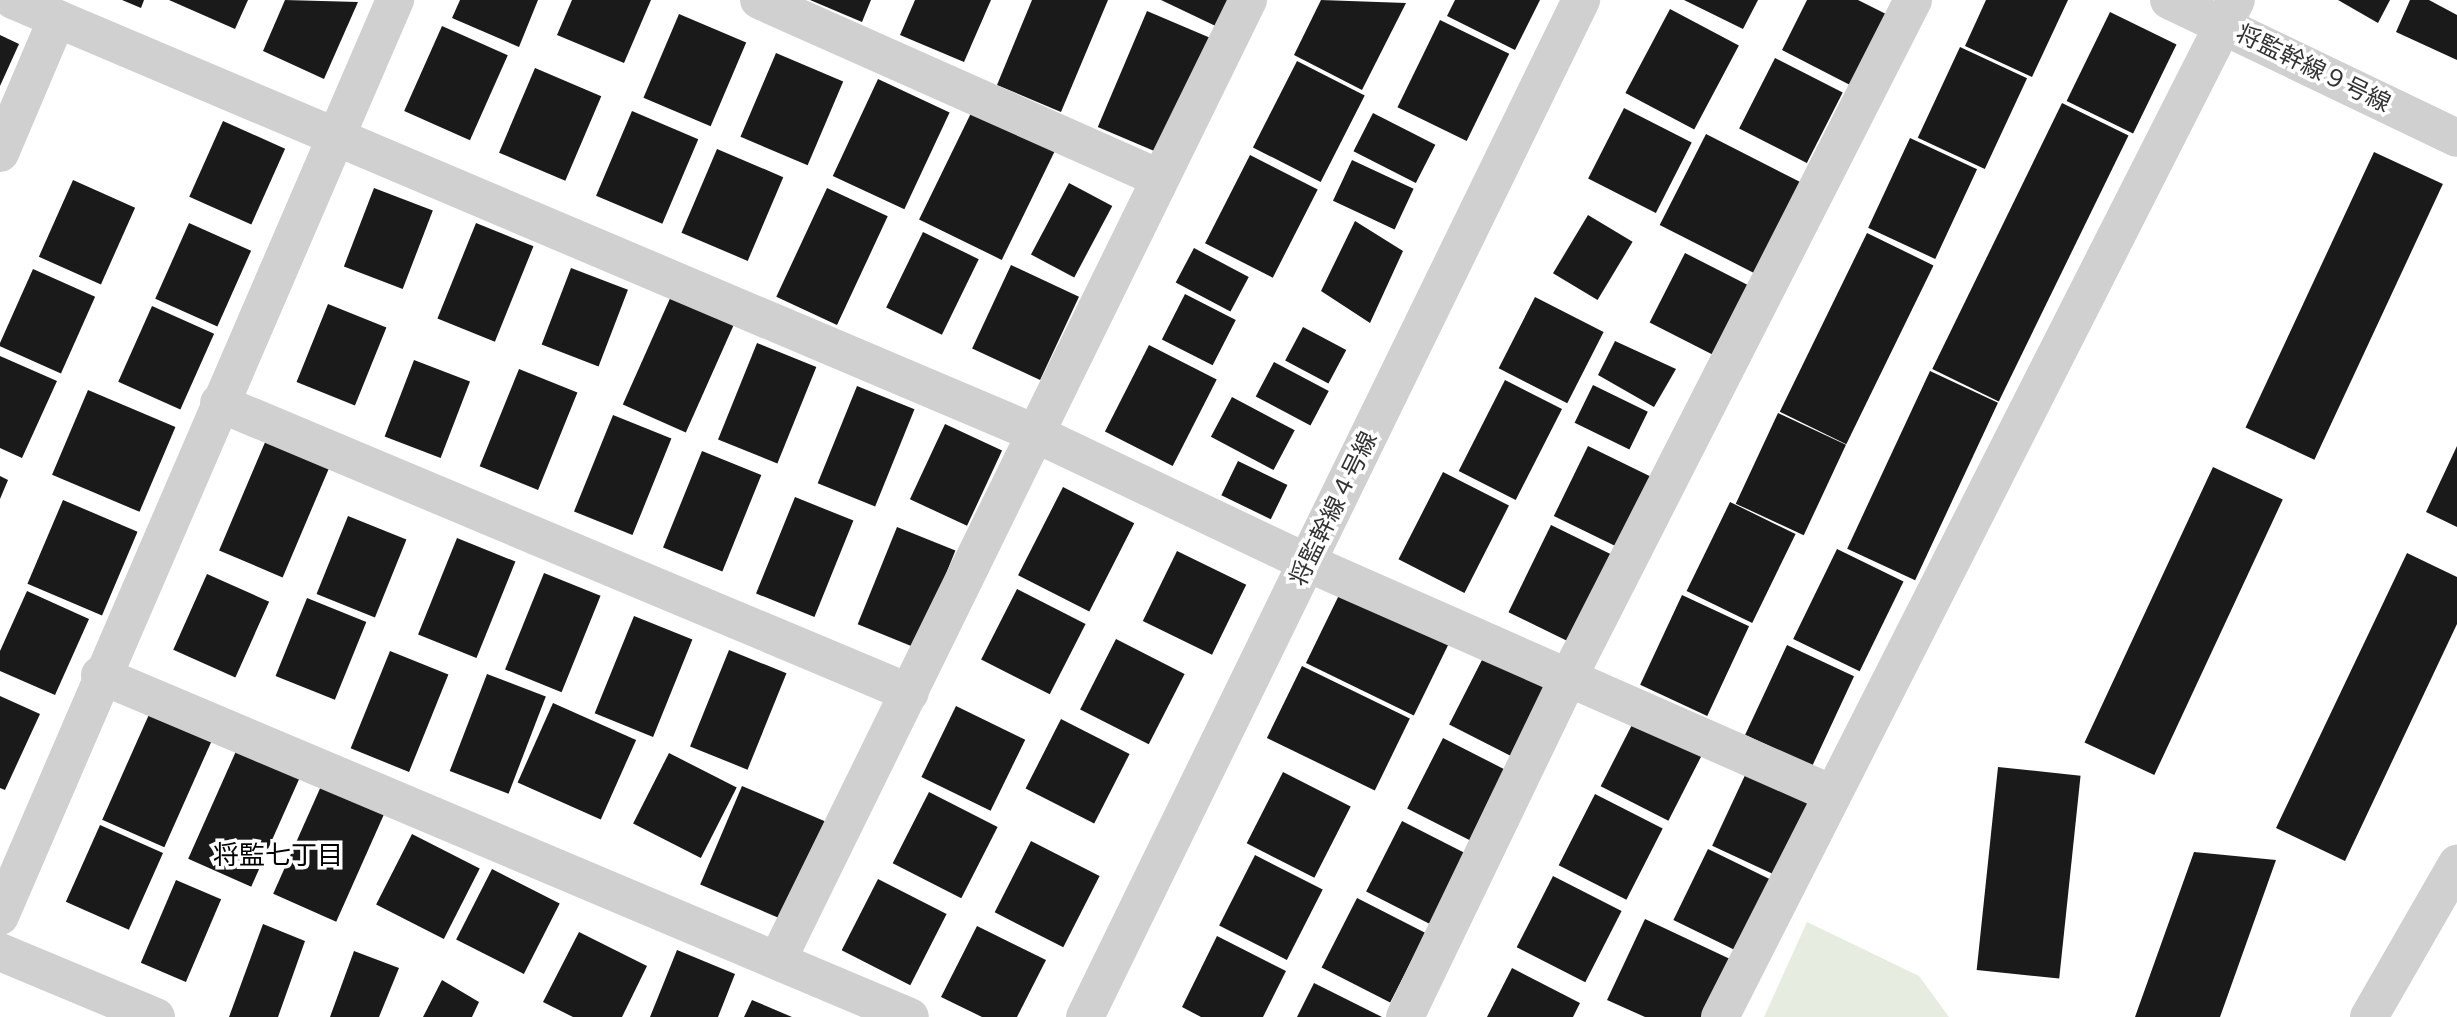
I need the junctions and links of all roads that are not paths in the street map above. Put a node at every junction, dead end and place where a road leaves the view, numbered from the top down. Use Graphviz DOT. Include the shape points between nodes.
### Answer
graph roads {
  1 [pos="13,0"];
  2 [pos="395,0"];
  3 [pos="759,0"];
  4 [pos="1248,0"];
  5 [pos="1581,0"];
  6 [pos="1913,0"];
  7 [pos="2169,0"];
  8 [pos="2230,13"];
  9 [pos="57,19"];
  10 [pos="2457,138"];
  11 [pos="334,139"];
  12 [pos="0,153"];
  13 [pos="1159,178"];
  14 [pos="219,403"];
  15 [pos="1032,432"];
  16 [pos="1308,563"];
  17 [pos="100,675"];
  18 [pos="1569,678"];
  19 [pos="910,693"];
  20 [pos="1830,793"];
  21 [pos="2457,864"];
  22 [pos="0,916"];
  23 [pos="0,952"];
  24 [pos="778,959"];
  25 [pos="156,1017"];
  26 [pos="910,1017"];
  27 [pos="1085,1017"];
  28 [pos="1405,1017"];
  29 [pos="1720,1017"];
  30 [pos="2369,1017"];
  1 -- 9 [label="street"];
  2 -- 11 [label="street"];
  3 -- 13 [label="street"];
  4 -- 13 [label="street"];
  5 -- 16 [label="street, 将監幹線４号線"];
  6 -- 18 [label="street"];
  7 -- 8 [label="street, 将監幹線９号線"];
  8 -- 10 [label="street, 将監幹線９号線"];
  8 -- 20 [label="street"];
  9 -- 11 [label="street"];
  9 -- 12 [label="street"];
  11 -- 14 [label="street"];
  11 -- 15 [label="street"];
  13 -- 15 [label="street"];
  14 -- 17 [label="street"];
  14 -- 19 [label="street"];
  15 -- 16 [label="street"];
  15 -- 19 [label="street"];
  16 -- 18 [label="street"];
  16 -- 27 [label="street, 将監幹線４号線"];
  17 -- 22 [label="street"];
  17 -- 24 [label="street"];
  18 -- 20 [label="street"];
  18 -- 28 [label="street"];
  19 -- 24 [label="street"];
  20 -- 29 [label="street"];
  21 -- 30 [label="street"];
  23 -- 25 [label="street"];
  24 -- 26 [label="street"];
}
